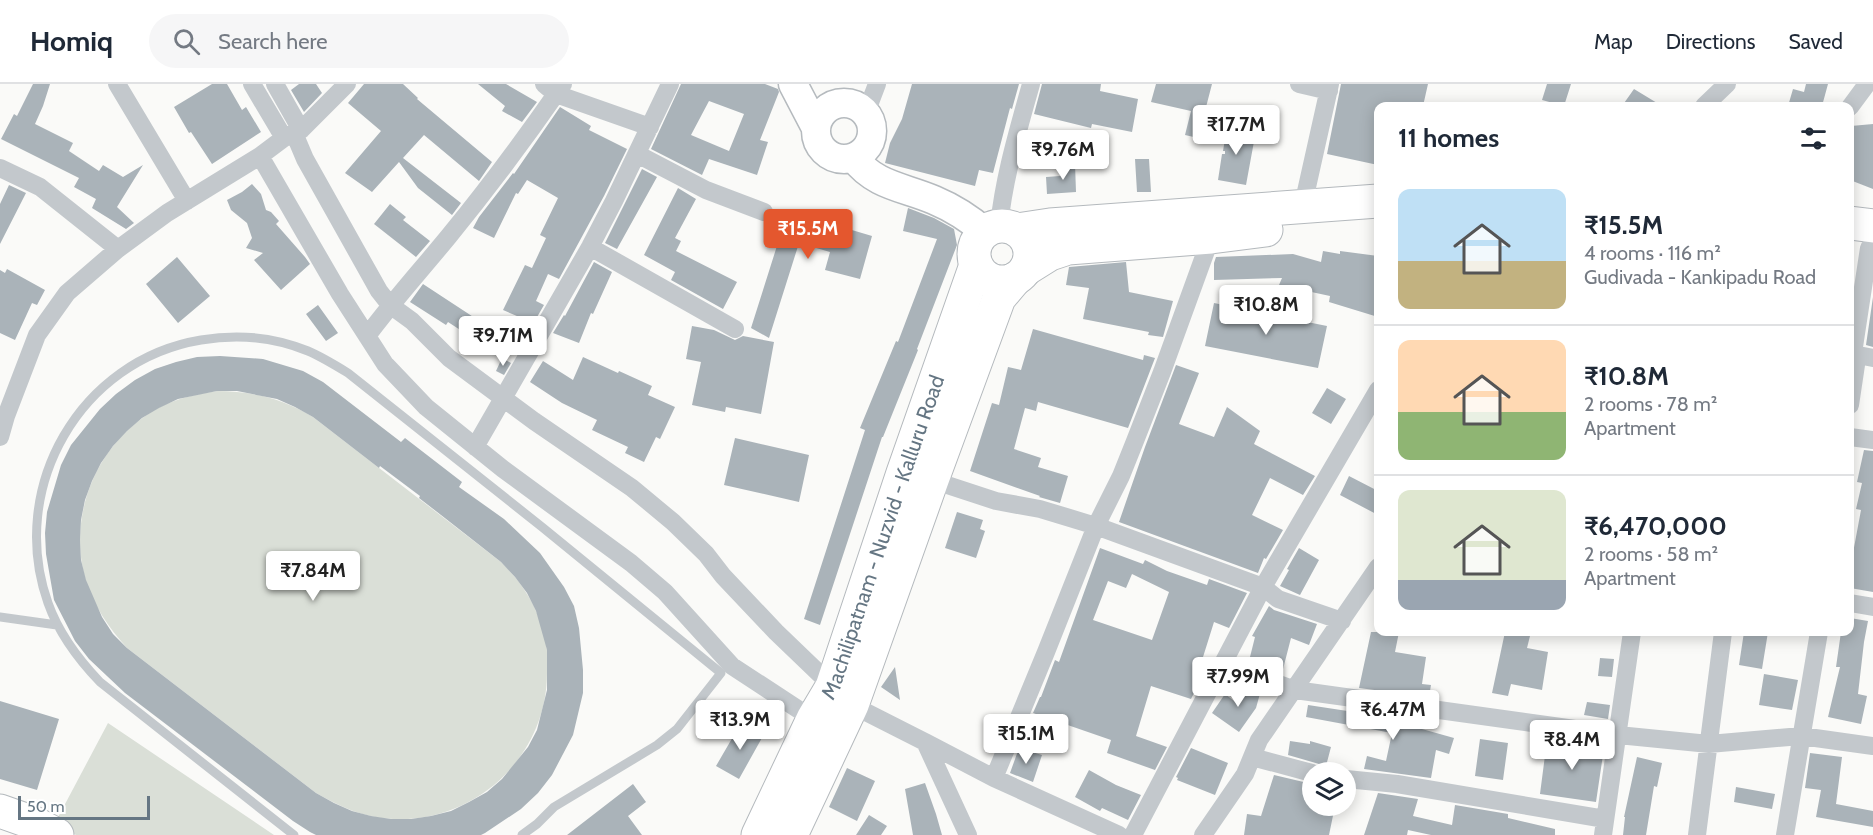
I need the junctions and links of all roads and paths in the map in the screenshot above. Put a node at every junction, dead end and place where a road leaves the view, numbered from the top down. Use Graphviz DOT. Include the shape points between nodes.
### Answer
graph roads {
  1 [pos="117,84"];
  2 [pos="252,84"];
  3 [pos="274,84"];
  4 [pos="346,84"];
  5 [pos="670,84"];
  6 [pos="793,84"];
  7 [pos="807,84"];
  8 [pos="877,84"];
  9 [pos="1031,84"];
  10 [pos="1299,84"];
  11 [pos="1727,84"];
  12 [pos="1867,84"];
  13 [pos="554,87"];
  14 [pos="1330,87"];
  15 [pos="1708,102"];
  16 [pos="1854,102"];
  17 [pos="859,108"];
  18 [pos="650,127"];
  19 [pos="816,128"];
  20 [pos="293,134"];
  21 [pos="637,154"];
  22 [pos="260,156"];
  23 [pos="854,158"];
  24 [pos="0,168"];
  25 [pos="187,201"];
  26 [pos="1374,201"];
  27 [pos="1303,205"];
  28 [pos="764,212"];
  29 [pos="1374,222"];
  30 [pos="1001,229"];
  31 [pos="1211,237"];
  32 [pos="1863,238"];
  33 [pos="590,247"];
  34 [pos="118,249"];
  35 [pos="976,265"];
  36 [pos="1021,274"];
  37 [pos="390,305"];
  38 [pos="735,329"];
  39 [pos="367,336"];
  40 [pos="1854,342"];
  41 [pos="1854,354"];
  42 [pos="1873,358"];
  43 [pos="1854,362"];
  44 [pos="1854,378"];
  45 [pos="6,396"];
  46 [pos="1374,397"];
  47 [pos="504,398"];
  48 [pos="0,437"];
  49 [pos="1854,438"];
  50 [pos="1873,440"];
  51 [pos="475,447"];
  52 [pos="932,480"];
  53 [pos="1096,526"];
  54 [pos="1374,573"];
  55 [pos="1263,587"];
  56 [pos="1854,604"];
  57 [pos="1873,607"];
  58 [pos="0,617"];
  59 [pos="1342,621"];
  60 [pos="57,625"];
  61 [pos="1631,636"];
  62 [pos="1722,636"];
  63 [pos="1818,636"];
  64 [pos="1224,664"];
  65 [pos="1295,690"];
  66 [pos="842,696"];
  67 [pos="813,719"];
  68 [pos="1618,735"];
  69 [pos="1801,736"];
  70 [pos="925,742"];
  71 [pos="1709,744"];
  72 [pos="1873,747"];
  73 [pos="1252,757"];
  74 [pos="1302,770"];
  75 [pos="994,778"];
  76 [pos="1356,780"];
  77 [pos="0,811"];
  78 [pos="0,827"];
  79 [pos="1604,827"];
  80 [pos="1207,834"];
  81 [pos="23,835"];
  82 [pos="57,835"];
  83 [pos="294,835"];
  84 [pos="522,835"];
  85 [pos="758,835"];
  86 [pos="791,835"];
  87 [pos="968,835"];
  88 [pos="1119,835"];
  89 [pos="1133,835"];
  90 [pos="1697,835"];
  91 [pos="1785,835"];
  1 -- 25 [label="street"];
  2 -- 20 [label="street"];
  3 -- 20 [label="street"];
  4 -- 20 [label="street"];
  5 -- 18 [label="street"];
  6 -- 19 [label="main road"];
  7 -- 17 [label="main road"];
  8 -- 17 [label="street"];
  9 -- 30 [label="street" via="1002,194"];
  10 -- 14 [label="street"];
  11 -- 15 [label="street"];
  12 -- 16 [label="street"];
  13 -- 18 [label="street"];
  13 -- 37 [label="street" via="535,125 457,227"];
  14 -- 27 [label="street"];
  17 -- 19 [label="main road" via="834,104 820,115"];
  17 -- 23 [label="main road" via="873,130 868,147"];
  18 -- 21 [label="street"];
  19 -- 23 [label="main road" via="818,142 827,153 840,159"];
  20 -- 22 [label="street"];
  20 -- 37 [label="street"];
  21 -- 28 [label="street" via="706,190"];
  21 -- 33 [label="street"];
  22 -- 25 [label="street"];
  22 -- 39 [label="street"];
  23 -- 30 [label="main road" via="880,181"];
  24 -- 34 [label="street" via="40,187"];
  25 -- 34 [label="street"];
  26 -- 27 [label="highway"];
  27 -- 30 [label="highway"];
  29 -- 31 [label="highway, Machilipatnam - Nuzvid - Kalluru Road"];
  30 -- 35 [label="highway" via="979,239 975,247"];
  30 -- 36 [label="highway" via="1024,236 1029,243 1029,261"];
  31 -- 36 [label="highway, Machilipatnam - Nuzvid - Kalluru Road" via="1068,248 1050,254"];
  31 -- 53 [label="street" via="1135,441"];
  32 -- 40 [label="street"];
  33 -- 38 [label="street"];
  33 -- 47 [label="street"];
  34 -- 45 [label="street" via="67,293 37,335"];
  35 -- 36 [label="highway" via="981,273 997,282 1007,282"];
  35 -- 66 [label="highway, Machilipatnam - Nuzvid - Kalluru Road" via="903,473"];
  36 -- 52 [label="highway, Machilipatnam - Nuzvid - Kalluru Road" via="999,298"];
  37 -- 39 [label="street"];
  37 -- 47 [label="street" via="449,358"];
  39 -- 51 [label="street" via="385,364 418,398"];
  41 -- 42 [label="street"];
  43 -- 44 [label="street"];
  45 -- 48 [label="street"];
  46 -- 55 [label="street"];
  47 -- 51 [label="street"];
  47 -- 66 [label="street" via="632,488 673,522 706,554 730,585"];
  49 -- 50 [label="street"];
  51 -- 67 [label="street" via="631,563 665,592 732,666"];
  52 -- 53 [label="street"];
  52 -- 66 [label="highway, Machilipatnam - Nuzvid - Kalluru Road"];
  53 -- 55 [label="street"];
  53 -- 75 [label="street"];
  54 -- 59 [label="street"];
  55 -- 59 [label="street" via="1278,599"];
  55 -- 64 [label="street"];
  56 -- 57 [label="street"];
  58 -- 60 [label="lane"];
  59 -- 65 [label="street"];
  60 -- 83 [label="lane" via="69,646 100,682"];
  60 -- 84 [label="lane" via="37,556 38,509 55,452 88,402 144,358 189,342 236,337 284,343 306,351 357,380 721,673 677,729 554,807"];
  61 -- 68 [label="street"];
  62 -- 71 [label="street"];
  63 -- 69 [label="street"];
  64 -- 65 [label="street"];
  64 -- 89 [label="street"];
  65 -- 68 [label="street"];
  65 -- 73 [label="street" via="1259,740"];
  66 -- 67 [label="highway, Machilipatnam - Nuzvid - Kalluru Road"];
  66 -- 70 [label="street"];
  66 -- 86 [label="highway, Machilipatnam - Nuzvid - Kalluru Road"];
  67 -- 85 [label="highway, Machilipatnam - Nuzvid - Kalluru Road"];
  68 -- 71 [label="street"];
  68 -- 79 [label="street"];
  69 -- 71 [label="street"];
  69 -- 72 [label="street"];
  69 -- 91 [label="street"];
  70 -- 75 [label="street"];
  70 -- 87 [label="street"];
  71 -- 90 [label="street"];
  73 -- 74 [label="street"];
  73 -- 80 [label="street"];
  75 -- 88 [label="street"];
  76 -- 79 [label="street" via="1397,784"];
  77 -- 82 [label="highway"];
  78 -- 81 [label="highway"];
}
